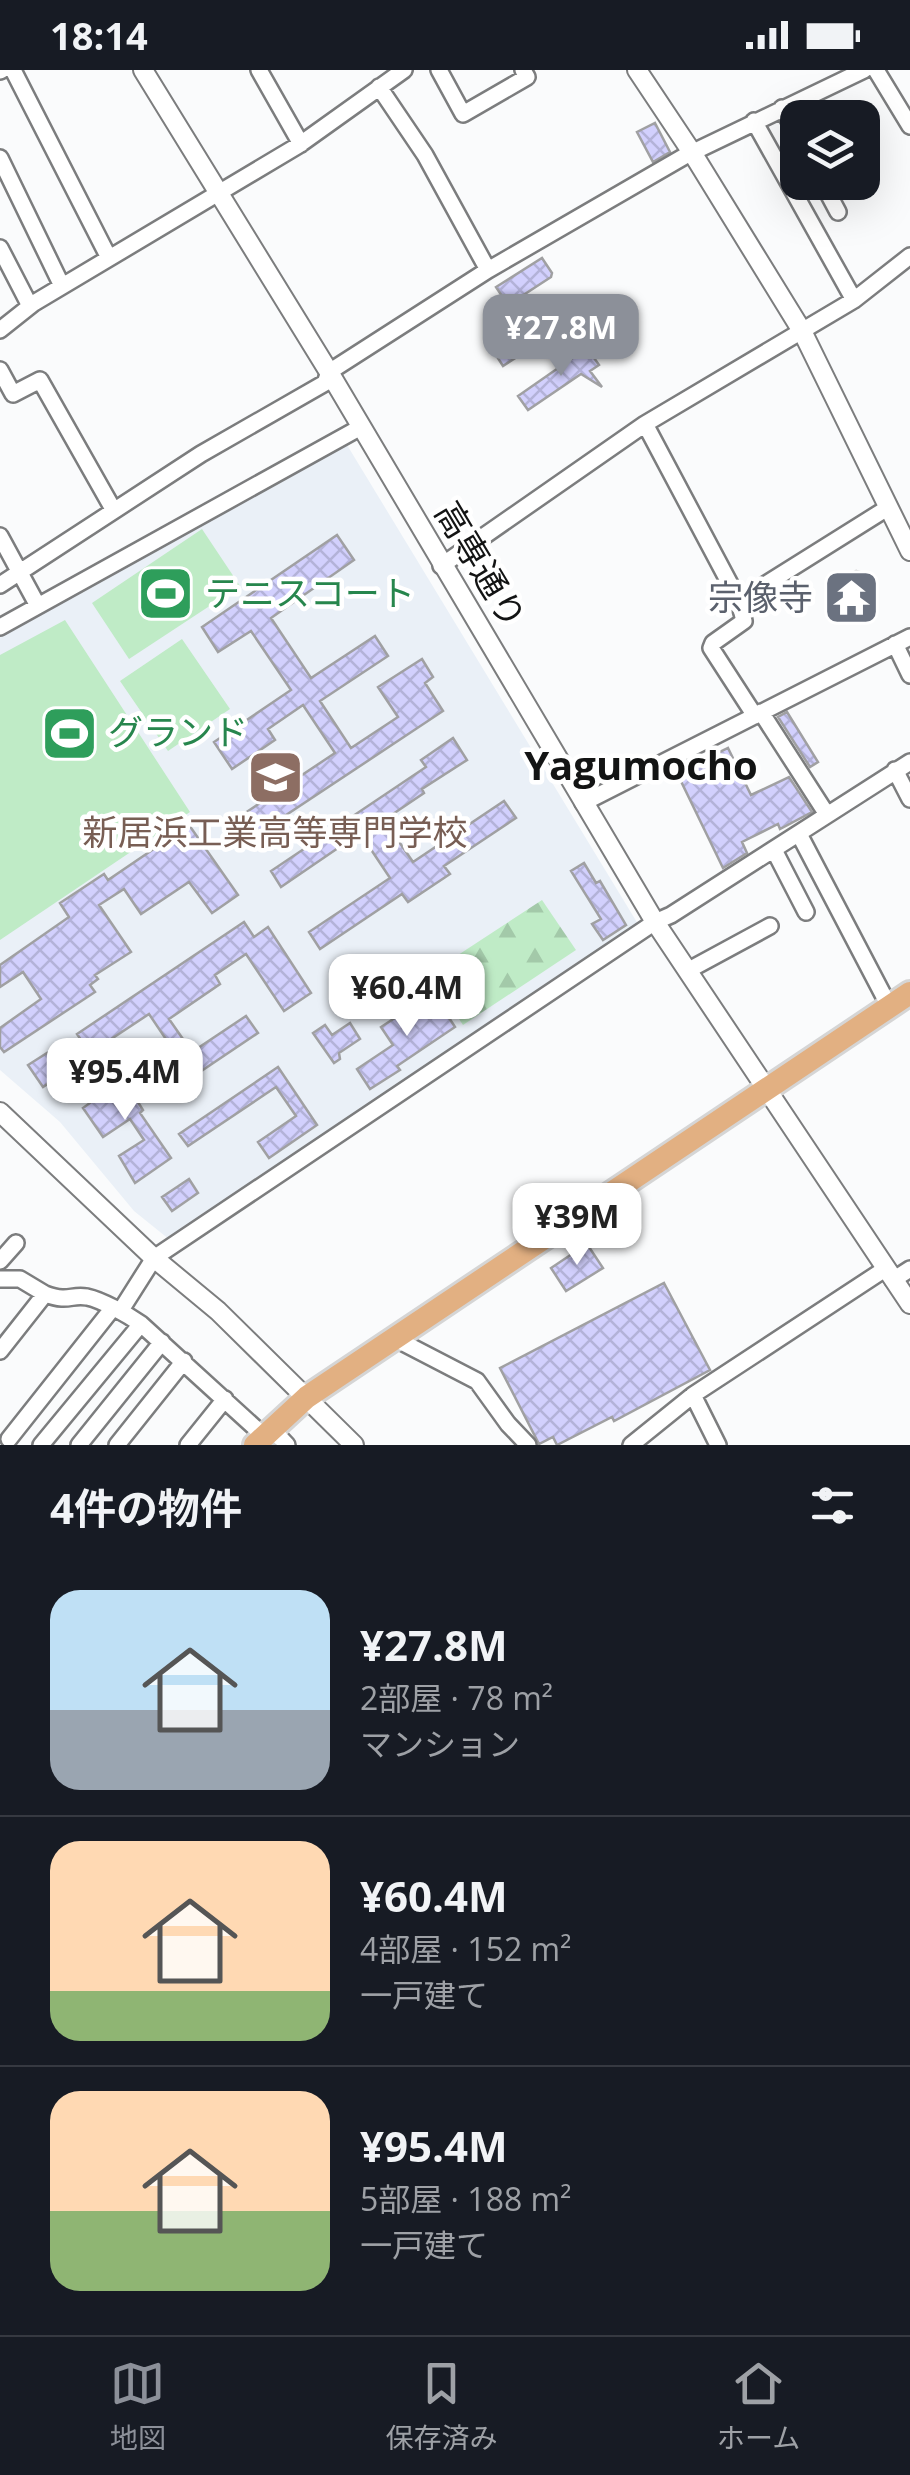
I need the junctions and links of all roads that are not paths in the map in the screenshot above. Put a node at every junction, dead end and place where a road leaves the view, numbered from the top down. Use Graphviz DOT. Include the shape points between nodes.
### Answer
graph roads {
  1 [pos="13,70"];
  2 [pos="143,70"];
  3 [pos="259,70"];
  4 [pos="404,70"];
  5 [pos="438,70"];
  6 [pos="523,70"];
  7 [pos="637,70"];
  8 [pos="864,70"];
  9 [pos="876,70"];
  10 [pos="379,88"];
  11 [pos="799,100"];
  12 [pos="780,109"];
  13 [pos="754,122"];
  14 [pos="910,126"];
  15 [pos="301,144"];
  16 [pos="693,154"];
  17 [pos="0,158"];
  18 [pos="218,192"];
  19 [pos="832,200"];
  20 [pos="838,212"];
  21 [pos="0,248"];
  22 [pos="910,256"];
  23 [pos="109,258"];
  24 [pos="488,270"];
  25 [pos="62,286"];
  26 [pos="854,300"];
  27 [pos="30,306"];
  28 [pos="0,330"];
  29 [pos="802,331"];
  30 [pos="0,370"];
  31 [pos="328,372"];
  32 [pos="645,424"];
  33 [pos="361,427"];
  34 [pos="889,507"];
  35 [pos="113,509"];
  36 [pos="0,536"];
  37 [pos="910,551"];
  38 [pos="442,566"];
  39 [pos="19,572"];
  40 [pos="0,585"];
  41 [pos="739,601"];
  42 [pos="38,606"];
  43 [pos="0,627"];
  44 [pos="902,641"];
  45 [pos="910,675"];
  46 [pos="758,714"];
  47 [pos="910,762"];
  48 [pos="895,770"];
  49 [pos="910,798"];
  50 [pos="584,802"];
  51 [pos="826,813"];
  52 [pos="799,834"];
  53 [pos="774,850"];
  54 [pos="806,912"];
  55 [pos="655,922"];
  56 [pos="770,926"];
  57 [pos="687,971"];
  58 [pos="910,993"];
  59 [pos="890,1006"];
  60 [pos="765,1090"];
  61 [pos="0,1112"];
  62 [pos="16,1243"];
  63 [pos="154,1258"];
  64 [pos="0,1262"];
  65 [pos="910,1269"];
  66 [pos="889,1275"];
  67 [pos="0,1280"];
  68 [pos="45,1294"];
  69 [pos="910,1304"];
  70 [pos="116,1310"];
  71 [pos="141,1324"];
  72 [pos="394,1338"];
  73 [pos="162,1342"];
  74 [pos="0,1351"];
  75 [pos="184,1361"];
  76 [pos="693,1395"];
  77 [pos="308,1397"];
  78 [pos="225,1399"];
  79 [pos="8,1438"];
  80 [pos="269,1439"];
  81 [pos="41,1445"];
  82 [pos="79,1445"];
  83 [pos="117,1445"];
  84 [pos="188,1445"];
  85 [pos="354,1445"];
  86 [pos="528,1445"];
  87 [pos="631,1445"];
  88 [pos="718,1445"];
  1 -- 23 [label="street"];
  2 -- 18 [label="street, 高専通り"];
  3 -- 15 [label="street"];
  4 -- 10 [label="street"];
  5 -- 6 [label="street" via="463,114 527,77"];
  7 -- 16 [label="street"];
  8 -- 11 [label="street"];
  9 -- 14 [label="street"];
  10 -- 15 [label="street"];
  10 -- 24 [label="street" via="425,155"];
  12 -- 13 [label="street"];
  13 -- 16 [label="street"];
  13 -- 26 [label="street"];
  15 -- 18 [label="street"];
  16 -- 24 [label="street"];
  16 -- 29 [label="street"];
  17 -- 25 [label="street"];
  18 -- 23 [label="street"];
  18 -- 31 [label="street, 高専通り"];
  19 -- 20 [label="street"];
  21 -- 27 [label="street"];
  22 -- 26 [label="street"];
  23 -- 25 [label="street"];
  24 -- 31 [label="street"];
  25 -- 27 [label="street"];
  26 -- 29 [label="street"];
  27 -- 28 [label="street"];
  29 -- 32 [label="street"];
  29 -- 34 [label="street"];
  30 -- 35 [label="street" via="13,394 40,380"];
  31 -- 33 [label="street, 高専通り"];
  31 -- 35 [label="street" via="325,382"];
  32 -- 38 [label="street"];
  32 -- 41 [label="street"];
  33 -- 38 [label="street, 高専通り"];
  33 -- 42 [label="street"];
  34 -- 37 [label="street"];
  34 -- 41 [label="street"];
  35 -- 39 [label="street"];
  36 -- 39 [label="street"];
  38 -- 50 [label="street, 高専通り"];
  39 -- 40 [label="street"];
  39 -- 42 [label="street"];
  41 -- 46 [label="street" via="744,621 711,648"];
  42 -- 43 [label="street"];
  44 -- 45 [label="street"];
  44 -- 46 [label="street"];
  46 -- 50 [label="street"];
  46 -- 51 [label="street"];
  47 -- 48 [label="street"];
  48 -- 49 [label="street"];
  48 -- 51 [label="street"];
  50 -- 55 [label="street, 高専通り"];
  51 -- 52 [label="street"];
  52 -- 53 [label="street"];
  52 -- 59 [label="street"];
  53 -- 54 [label="street"];
  53 -- 55 [label="street"];
  55 -- 57 [label="street, 高専通り"];
  55 -- 63 [label="street"];
  56 -- 57 [label="street"];
  57 -- 60 [label="street, 高専通り"];
  58 -- 59 [label="main road"];
  59 -- 60 [label="main road"];
  60 -- 66 [label="street, 高専通り"];
  60 -- 72 [label="main road"];
  61 -- 63 [label="street"];
  62 -- 64 [label="street"];
  63 -- 70 [label="street"];
  63 -- 77 [label="street"];
  65 -- 66 [label="street"];
  66 -- 69 [label="street, 高専通り"];
  66 -- 76 [label="street"];
  67 -- 68 [label="street" via="20,1279"];
  68 -- 70 [label="street" via="65,1302 85,1296"];
  68 -- 74 [label="street"];
  70 -- 71 [label="street"];
  70 -- 79 [label="street"];
  71 -- 73 [label="street"];
  71 -- 81 [label="street"];
  72 -- 77 [label="main road"];
  72 -- 86 [label="street" via="477,1381"];
  73 -- 75 [label="street"];
  73 -- 82 [label="street"];
  75 -- 78 [label="street"];
  75 -- 83 [label="street"];
  76 -- 87 [label="street"];
  76 -- 88 [label="street"];
  77 -- 80 [label="main road"];
  77 -- 85 [label="street"];
  78 -- 80 [label="street"];
  78 -- 84 [label="street"];
}
